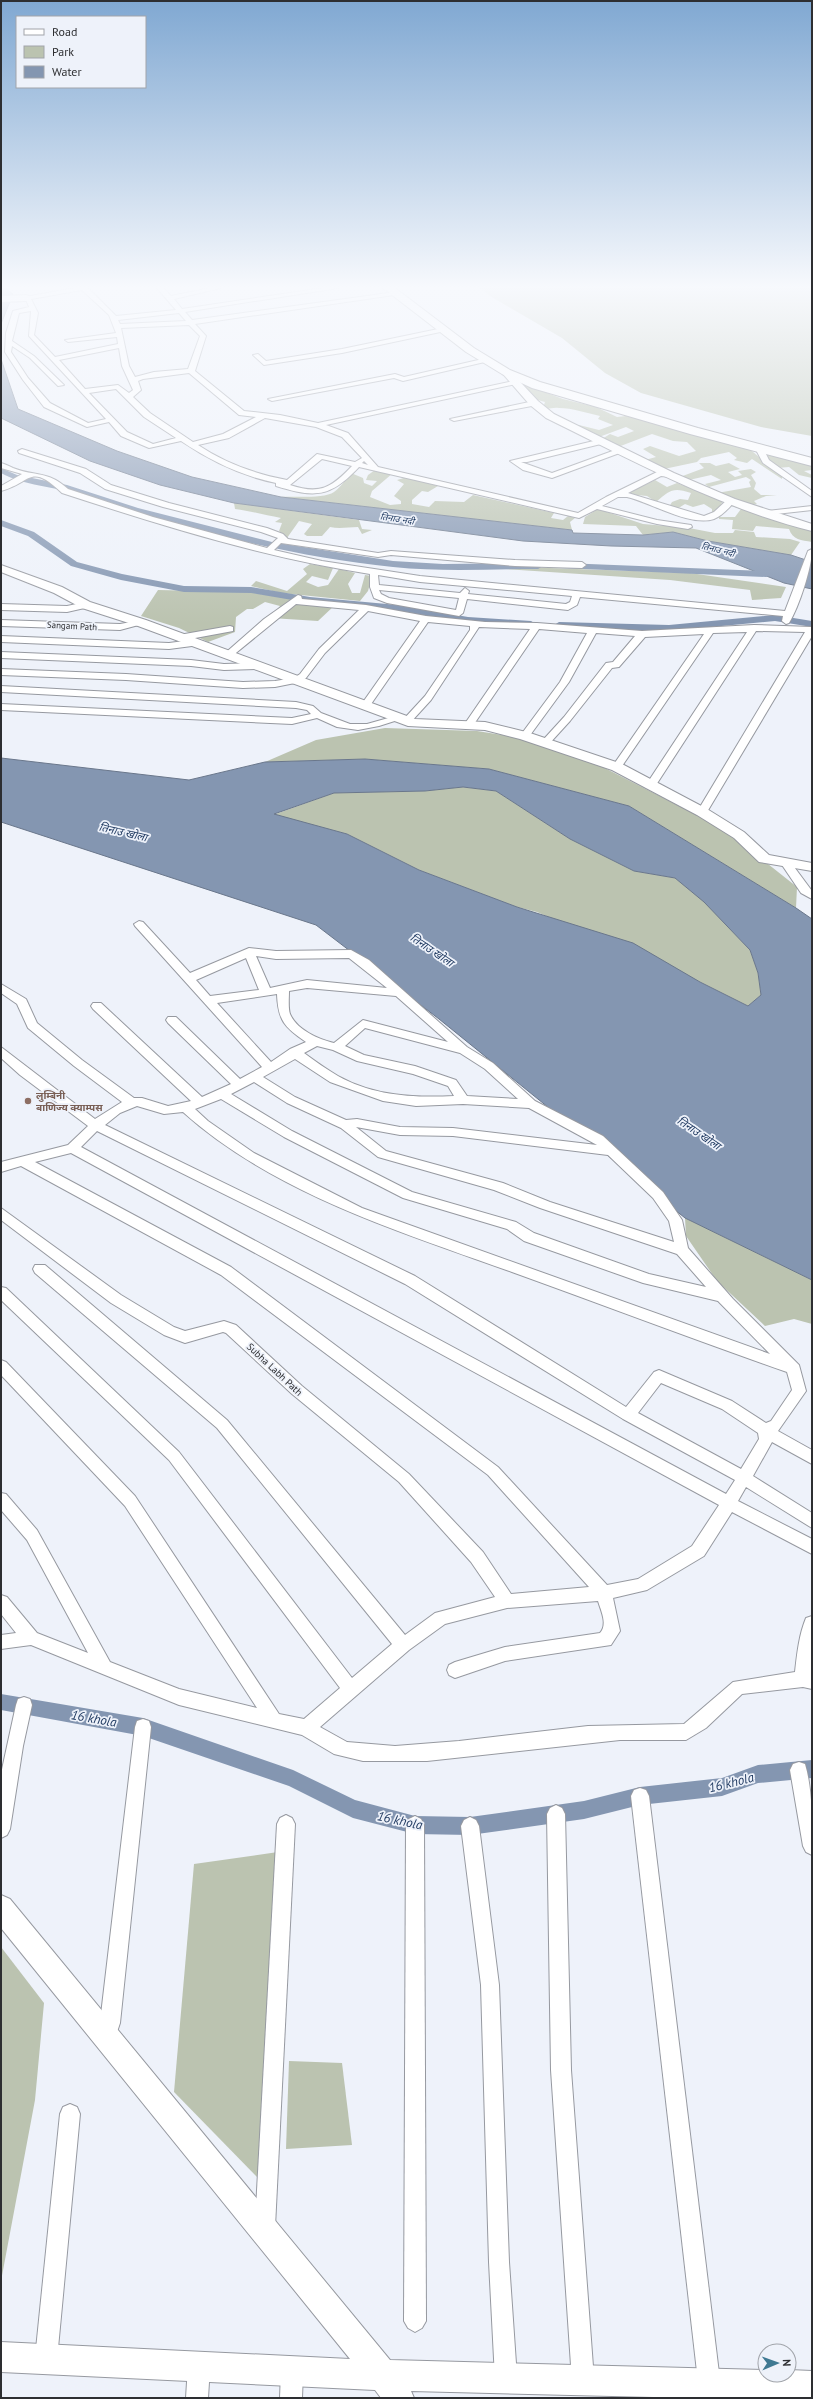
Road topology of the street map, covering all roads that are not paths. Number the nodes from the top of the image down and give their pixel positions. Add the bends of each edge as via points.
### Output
1 (44, 400) edge
2 (93, 400) edge
3 (132, 400) edge
4 (225, 400) edge
5 (435, 400) edge
6 (531, 400) edge
7 (589, 400) edge
8 (534, 403) junction
9 (263, 416) junction
10 (454, 419) dead end
11 (110, 420) junction
12 (318, 425) junction
13 (180, 439) junction
14 (602, 442) junction
15 (190, 445) junction
16 (759, 448) junction
17 (22, 451) dead end
18 (621, 452) junction
19 (365, 455) junction
20 (812, 462) edge
21 (357, 464) junction
22 (1, 465) edge
23 (375, 468) junction
24 (27, 475) junction
25 (670, 475) junction
26 (262, 478) junction
27 (1, 489) edge
28 (617, 495) junction
29 (812, 495) edge
30 (731, 501) junction
31 (597, 507) junction
32 (812, 508) edge
33 (767, 513) junction
34 (688, 527) dead end
35 (812, 528) edge
36 (283, 541) junction
37 (270, 550) junction
38 (812, 552) edge
39 (582, 565) dead end
40 (1, 568) edge
41 (374, 572) junction
42 (467, 583) junction
43 (374, 586) junction
44 (577, 594) junction
45 (463, 598) junction
46 (86, 605) junction
47 (1, 607) edge
48 (366, 608) junction
49 (789, 614) junction
50 (426, 619) junction
51 (1, 623) edge
52 (142, 623) junction
53 (475, 623) junction
54 (537, 626) junction
55 (754, 628) junction
56 (782, 628) junction
57 (230, 629) dead end
58 (711, 630) junction
59 (812, 630) edge
60 (592, 632) junction
61 (642, 634) junction
62 (179, 638) junction
63 (1, 639) edge
64 (192, 643) junction
65 (1, 655) edge
66 (228, 655) junction
67 (259, 666) junction
68 (1, 672) edge
69 (297, 680) junction
70 (1, 688) edge
71 (366, 705) junction
72 (1, 707) edge
73 (379, 710) junction
74 (318, 715) junction
75 (403, 720) junction
76 (469, 725) junction
77 (358, 729) junction
78 (525, 736) junction
79 (546, 742) junction
80 (617, 768) junction
81 (651, 785) junction
82 (702, 812) junction
83 (785, 862) junction
84 (812, 867) edge
85 (812, 896) edge
86 (139, 924) dead end
87 (249, 952) junction
88 (187, 979) junction
89 (1, 988) edge
90 (283, 989) junction
91 (266, 992) junction
92 (399, 993) junction
93 (206, 1000) junction
94 (97, 1006) dead end
95 (172, 1020) dead end
96 (315, 1042) junction
97 (336, 1047) junction
98 (464, 1050) junction
99 (1, 1051) edge
100 (294, 1052) junction
101 (269, 1068) junction
102 (254, 1077) junction
103 (239, 1085) junction
104 (220, 1093) junction
105 (463, 1100) junction
106 (131, 1102) junction
107 (200, 1102) junction
108 (531, 1104) junction
109 (185, 1107) junction
110 (95, 1125) junction
111 (345, 1125) junction
112 (72, 1148) junction
113 (612, 1151) junction
114 (22, 1161) junction
115 (1, 1167) edge
116 (1, 1213) edge
117 (682, 1250) junction
118 (40, 1269) dead end
119 (1, 1292) edge
120 (721, 1296) junction
121 (1, 1366) edge
122 (794, 1369) junction
123 (628, 1415) junction
124 (765, 1430) junction
125 (812, 1458) edge
126 (743, 1477) junction
127 (1, 1499) edge
128 (729, 1503) junction
129 (812, 1521) edge
130 (812, 1547) edge
131 (604, 1593) junction
132 (507, 1601) junction
133 (1, 1602) edge
134 (812, 1623) edge
135 (31, 1638) junction
136 (1, 1642) edge
137 (402, 1644) junction
138 (104, 1666) junction
139 (455, 1670) dead end
140 (807, 1680) edge
141 (351, 1690) junction
142 (24, 1706) dead end
143 (274, 1720) junction
144 (143, 1727) dead end
145 (306, 1728) junction
146 (799, 1770) dead end
147 (640, 1796) dead end
148 (556, 1814) dead end
149 (286, 1824) dead end
150 (415, 1825) dead end
151 (470, 1826) dead end
152 (1, 1830) edge
153 (812, 1846) edge
154 (1, 1908) edge
155 (106, 2037) junction
156 (70, 2114) dead end
157 (265, 2231) junction
158 (414, 2321) dead end
159 (1, 2356) edge
160 (46, 2359) junction
161 (199, 2366) junction
162 (506, 2378) junction
163 (583, 2380) junction
164 (291, 2384) edge
165 (391, 2386) edge
166 (812, 2386) edge
167 (710, 2391) edge
168 (197, 2398) edge

1 - 11 street via 86,425
2 - 11 street
3 - 13 street via 147,415
4 - 9 street via 242,414
5 - 12 street
6 - 8 street
7 - 16 highway
8 - 10 street
8 - 14 street via 550,416
9 - 12 street
9 - 15 street via 226,436
11 - 13 street via 124,434 152,446
12 - 19 street via 345,435
13 - 15 street
14 - 18 street
14 - 18 street via 514,461 526,468 552,476
15 - 26 street via 215,460
16 - 20 highway
16 - 29 street via 766,462
17 - 36 street via 82,471 108,487 264,530 280,536
18 - 25 street
19 - 21 street
19 - 23 street
21 - 23 street
21 - 26 street via 320,456 289,483
21 - 26 street via 338,485 326,492 297,491
22 - 24 street
23 - 31 street via 579,516
24 - 27 street
24 - 37 street via 42,476 58,486 208,536
25 - 28 street via 660,474
25 - 30 street
28 - 30 street via 643,498 669,509 703,518 711,518
28 - 31 street
30 - 33 street
31 - 34 street
32 - 33 street
33 - 35 street
36 - 37 street via 276,542
36 - 39 street via 378,555 390,553 515,563
37 - 41 street via 322,564
38 - 49 street
40 - 46 street via 52,588
41 - 42 street
41 - 43 street
42 - 44 street
42 - 45 street
43 - 45 street
43 - 45 street via 377,596 387,600 459,613
44 - 45 street via 574,603 568,607
44 - 49 street
46 - 47 street via 67,609
46 - 52 street
48 - 50 street
48 - 66 street via 297,600 267,621
48 - 69 street
49 - 56 street
50 - 53 street
50 - 71 street
51 - 52 street, Sangam Path via 120,627
52 - 62 street
53 - 54 street
53 - 75 street via 474,630 428,698
54 - 60 street
54 - 76 street
55 - 56 street
55 - 58 street
55 - 81 street
56 - 59 street
57 - 62 street
58 - 61 street
58 - 80 street
59 - 82 street
60 - 61 street
60 - 78 street via 564,682
61 - 79 street via 616,665 609,665 568,719
62 - 64 street
63 - 64 street via 169,646
64 - 66 street
65 - 67 street via 191,663 224,667
66 - 67 street
67 - 69 street
68 - 69 street via 243,685
69 - 71 street
70 - 74 street via 296,705 310,708
71 - 73 street
72 - 74 street via 292,721
73 - 75 street
73 - 77 street
74 - 77 street via 331,722
75 - 76 street via 454,726
75 - 77 street
76 - 78 street via 485,726
78 - 79 street
79 - 80 street
80 - 81 street
81 - 82 street
82 - 83 street via 740,835 764,859
83 - 84 street
83 - 85 street via 805,891
86 - 88 street
87 - 88 street
87 - 91 street
87 - 92 street via 276,955 352,954
88 - 93 street
89 - 106 street via 22,1002 32,1025 78,1064
90 - 91 street
90 - 92 street via 307,984
90 - 96 street via 284,1014 298,1031
91 - 93 street
92 - 98 street
93 - 101 street
94 - 107 street
95 - 103 street
96 - 97 street
96 - 100 street
97 - 98 street via 363,1024
97 - 105 street via 361,1058 415,1070 452,1083
98 - 108 street via 489,1066
99 - 110 street via 24,1072
100 - 101 street
100 - 105 street via 334,1079 383,1097 416,1102
101 - 102 street
102 - 103 street
102 - 111 street via 292,1100
103 - 104 street
104 - 107 street
104 - 120 street via 288,1134 408,1195 511,1226 529,1238 641,1277
105 - 108 street
106 - 109 street via 140,1101 167,1110
106 - 110 street
107 - 109 street
108 - 113 street via 544,1113 599,1139
109 - 122 street via 204,1124 250,1156 357,1211
110 - 112 street
110 - 123 street via 410,1280
111 - 113 street via 356,1123 400,1132 453,1132
111 - 117 street via 382,1154 498,1186 544,1205
112 - 114 street
112 - 128 street
113 - 117 street via 658,1195 675,1220
114 - 115 street
114 - 131 street via 226,1271 493,1471
116 - 132 street, Subha Labh Path via 116,1299 169,1331 185,1337 224,1326 231,1329 297,1390 404,1478 477,1557
117 - 120 street
118 - 137 street via 222,1424
119 - 141 street via 174,1456
120 - 122 street
121 - 143 street via 130,1501
122 - 124 street via 799,1391 776,1425
123 - 124 street via 659,1376 726,1405
123 - 126 street
124 - 125 street
124 - 126 street via 766,1440
126 - 128 street
126 - 129 street
127 - 138 street via 32,1535
128 - 130 street
128 - 131 street via 698,1551 641,1585
131 - 132 street
131 - 139 street via 612,1623 612,1631 605,1640 505,1654
132 - 137 street via 441,1618
133 - 135 street
134 - 140 street via 806,1648
135 - 136 street
135 - 138 street
137 - 141 street
138 - 143 street via 179,1697
140 - 145 street via 739,1687 730,1692 712,1713 685,1732 604,1733 528,1740 458,1751 362,1753 338,1748
141 - 145 street
142 - 152 street via 14,1746
143 - 145 street
144 - 155 street via 110,2023
146 - 153 street
147 - 167 street
148 - 163 street via 561,2070
149 - 157 street
150 - 158 street
151 - 162 street via 490,1985 499,2262
154 - 155 street
155 - 157 street
156 - 160 street
157 - 165 street
159 - 160 street
160 - 161 street
161 - 164 street
161 - 168 street
162 - 163 street
162 - 165 street
163 - 167 street
164 - 165 street
166 - 167 street

